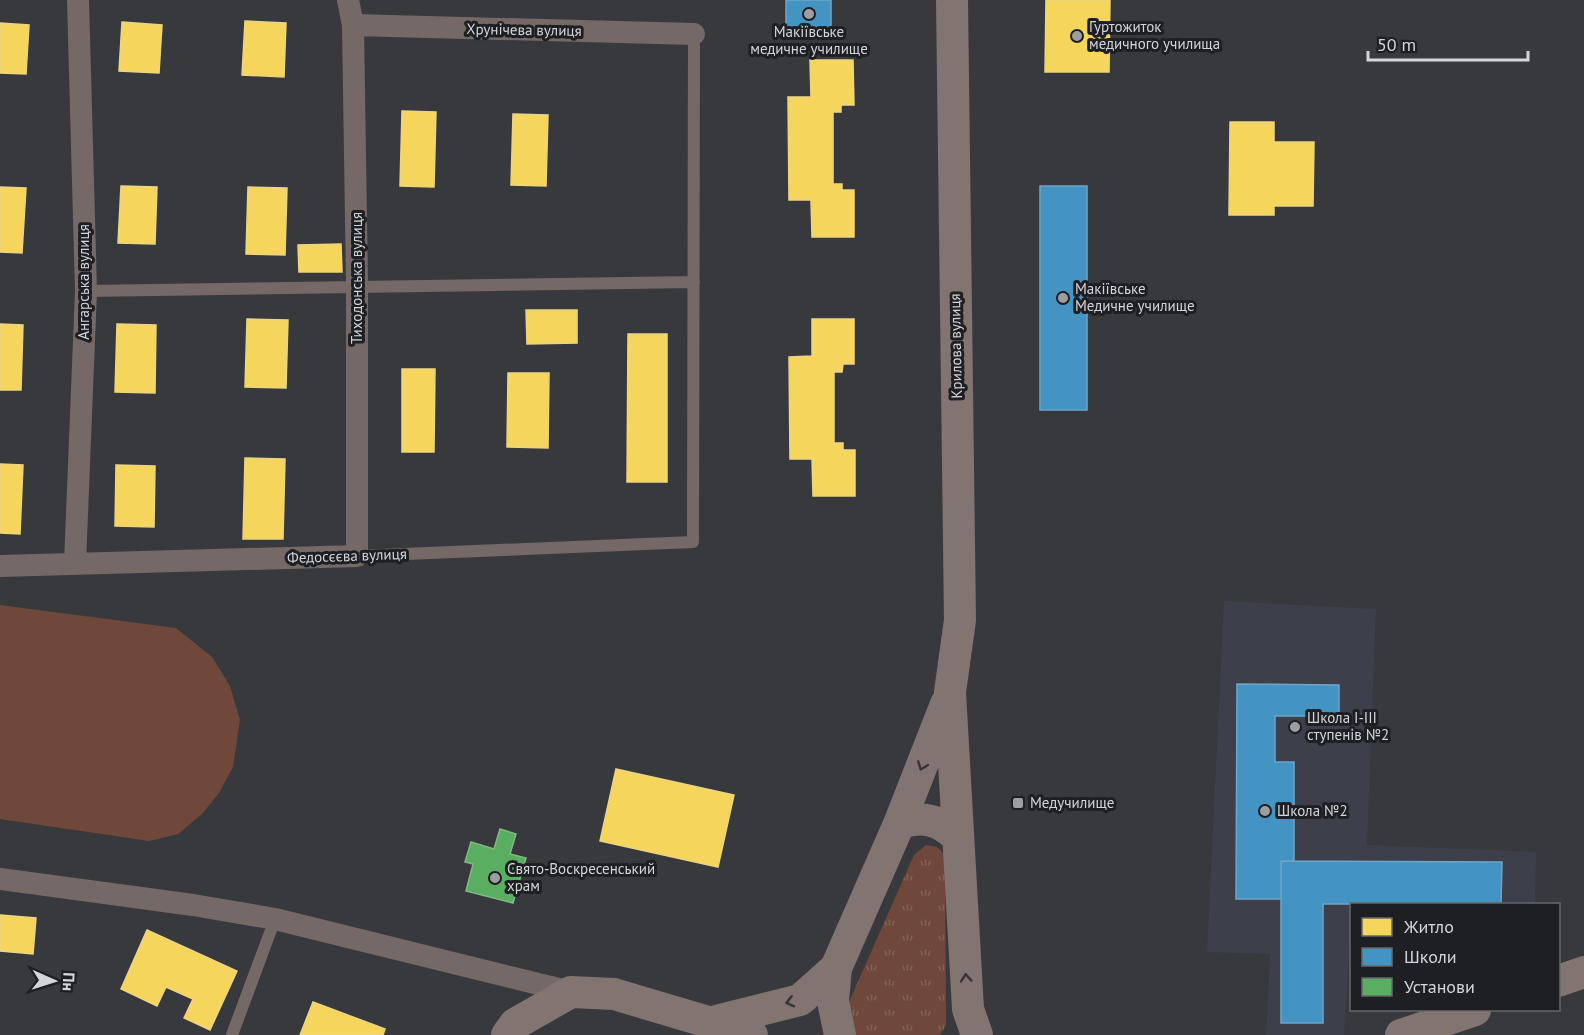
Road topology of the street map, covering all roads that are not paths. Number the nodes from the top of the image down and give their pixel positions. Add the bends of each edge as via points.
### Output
1 (78, 0) edge
2 (348, 0) edge
3 (952, 0) edge
4 (353, 25) junction
5 (694, 34) joint
6 (694, 282) junction
7 (357, 285) junction
8 (86, 291) junction
9 (357, 556) junction
10 (75, 563) junction
11 (0, 566) edge
12 (950, 692) junction
13 (899, 824) junction
14 (957, 837) junction
15 (0, 879) edge
16 (275, 919) junction
17 (836, 968) junction
18 (571, 992) junction
19 (1472, 1011) edge
20 (712, 1022) junction
21 (972, 1022) edge
22 (232, 1035) edge
23 (507, 1035) edge
24 (752, 1035) edge
25 (840, 1035) edge
26 (950, 1035) edge
27 (1401, 1035) edge

1 - 8 street, Ангарська вулиця
2 - 4 street, Тиходонська вулиця
3 - 12 main road, Крилова вулиця via 960,620
4 - 5 street, Хрунічева вулиця
4 - 7 street, Тиходонська вулиця
5 - 6 lane
6 - 7 lane
6 - 9 lane, Федосєєва вулиця via 693,542
7 - 8 lane
7 - 9 street, Тиходонська вулиця
8 - 10 street, Ангарська вулиця
9 - 10 street, Федосєєва вулиця
10 - 11 street, Федосєєва вулиця
12 -> 13 main road
12 - 14 main road
13 - 14 main road via 912,819 944,824
13 - 17 main road
21 -> 14 main road
15 - 16 street
16 - 18 street
16 - 22 lane
17 -> 20 main road via 800,1000
17 - 25 main road via 833,1002
18 - 20 main road via 614,994
18 - 23 main road via 515,1023
19 - 27 main road
20 - 24 main road
21 - 26 main road

